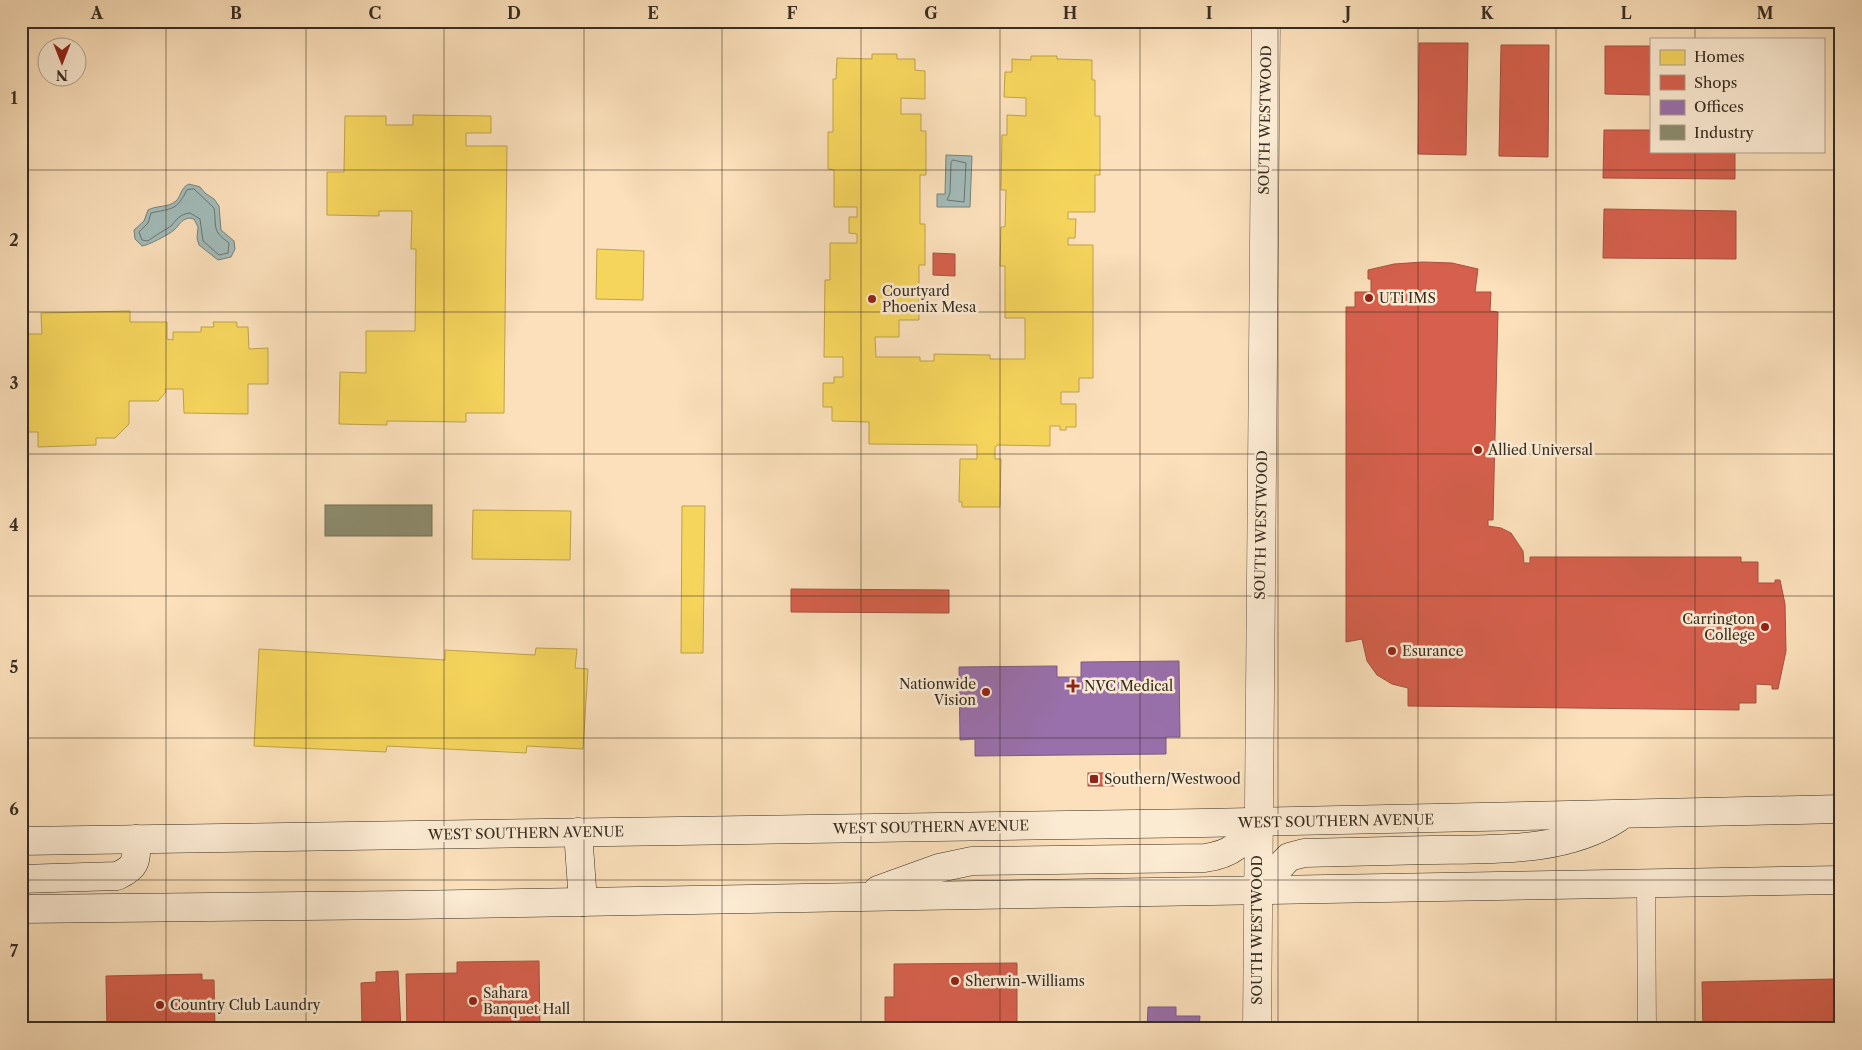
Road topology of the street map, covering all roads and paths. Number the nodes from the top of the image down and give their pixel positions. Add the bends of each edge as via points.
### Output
1 (1266, 21) edge
2 (1841, 809) edge
3 (1625, 814) junction
4 (1257, 822) junction
5 (578, 832) junction
6 (136, 839) junction
7 (21, 840) edge
8 (21, 879) edge
9 (1833, 879) edge
10 (1646, 883) junction
11 (1258, 890) junction
12 (861, 897) junction
13 (583, 902) junction
14 (21, 909) edge
15 (1257, 1029) edge
16 (1647, 1029) edge

1 - 4 main road, SOUTH WESTWOOD
2 - 3 main road, WEST SOUTHERN AVENUE
3 - 4 main road, WEST SOUTHERN AVENUE
3 - 11 main road via 1604,827 1575,838 1516,848 1304,852 1289,857
4 - 5 main road, WEST SOUTHERN AVENUE
4 - 11 main road, SOUTH WESTWOOD
4 - 12 main road via 1241,844 1222,856 972,861 939,868
5 - 6 main road, WEST SOUTHERN AVENUE
5 - 13 main road
6 - 7 main road, WEST SOUTHERN AVENUE
6 - 8 main road via 135,863 117,876
9 - 10 main road
10 - 11 main road
10 - 16 lane
11 - 12 main road
11 - 15 main road, SOUTH WESTWOOD
12 - 13 main road
13 - 14 main road

